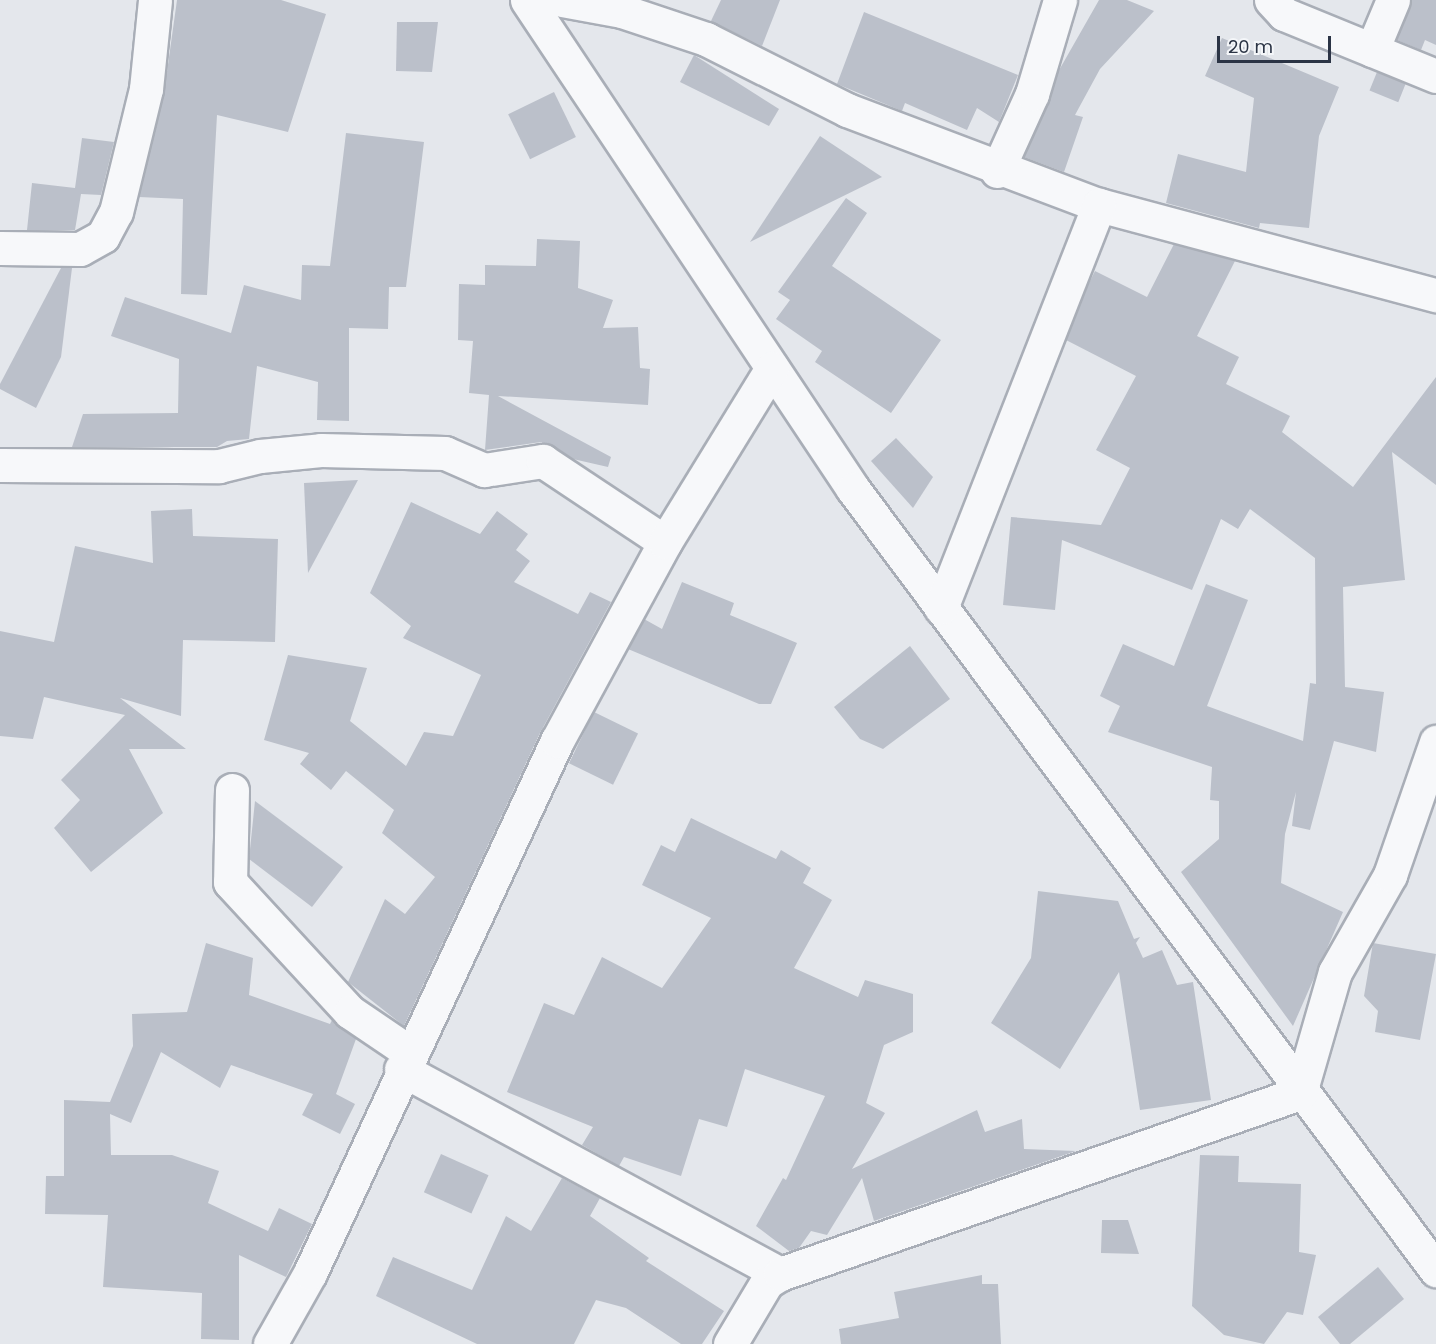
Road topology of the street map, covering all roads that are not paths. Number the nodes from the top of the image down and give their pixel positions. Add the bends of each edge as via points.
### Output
1 (155, 0) edge
2 (527, 0) edge
3 (562, 0) edge
4 (1060, 0) edge
5 (1271, 0) edge
6 (1394, 0) edge
7 (627, 6) edge
8 (1372, 50) junction
9 (1436, 76) edge
10 (997, 171) junction
11 (1099, 205) junction
12 (0, 248) edge
13 (1436, 295) edge
14 (772, 368) junction
15 (0, 465) edge
16 (665, 543) junction
17 (941, 608) junction
18 (1436, 742) edge
19 (232, 789) dead end
20 (405, 1061) junction
21 (1300, 1093) junction
22 (1436, 1270) edge
23 (780, 1274) junction
24 (270, 1344) edge
25 (729, 1344) edge

1 - 12 street via 146,89 116,212 103,236 80,249
2 - 14 street
3 - 7 street
4 - 10 street via 1032,94
5 - 8 street via 1284,14
6 - 8 street
7 - 10 street via 706,39 847,110
8 - 9 street
10 - 11 street
11 - 13 street
11 - 17 street
14 - 16 street
14 - 17 street via 853,489
15 - 16 street via 219,466 260,456 321,450 445,453 484,470 543,460
16 - 20 street via 557,741
17 - 21 street
18 - 21 street via 1390,875 1335,972
19 - 20 street via 230,882 350,1012
20 - 23 street
20 - 24 street via 310,1273
21 - 22 street
21 - 23 street
23 - 25 street via 767,1282

